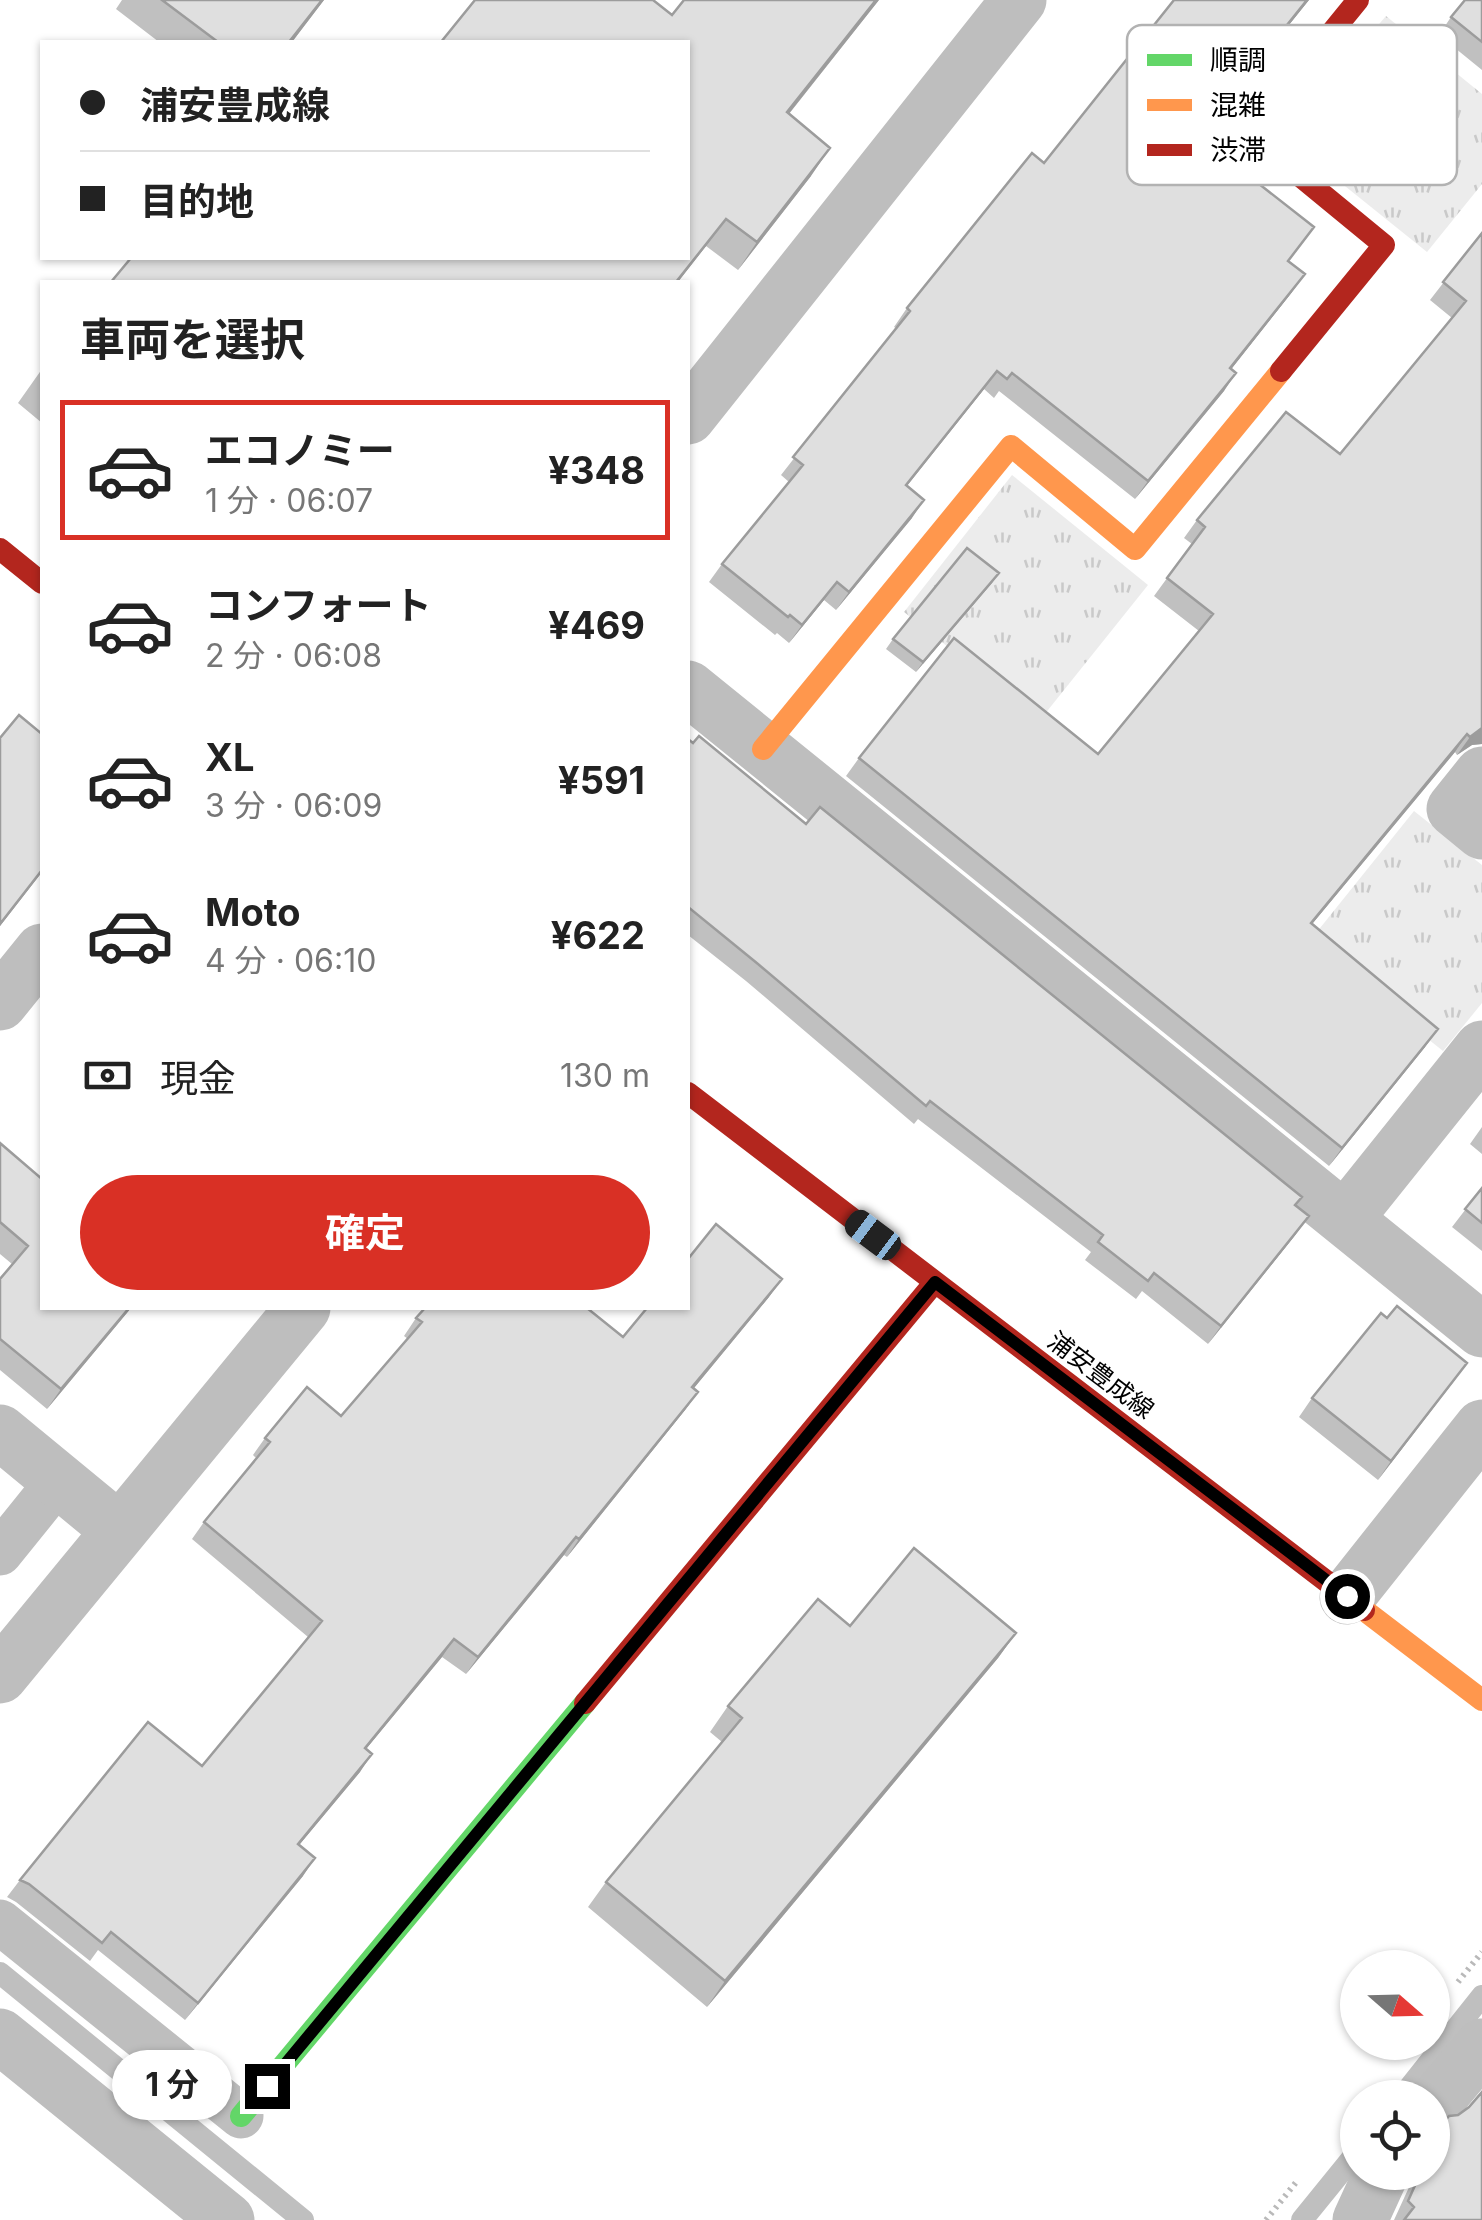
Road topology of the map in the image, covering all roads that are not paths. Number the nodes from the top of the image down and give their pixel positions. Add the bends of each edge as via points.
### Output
1 (1019, 0) edge
2 (1358, 0) edge
3 (1338, 25) edge
4 (1311, 185) edge
5 (690, 415) edge
6 (0, 549) edge
7 (40, 581) edge
8 (690, 690) edge
9 (763, 749) junction
10 (1482, 774) edge
11 (1482, 832) edge
12 (40, 954) edge
13 (0, 1004) edge
14 (1482, 1048) edge
15 (690, 1094) edge
16 (1345, 1219) junction
17 (935, 1282) junction
18 (300, 1310) edge
19 (1482, 1330) edge
20 (1482, 1428) edge
21 (0, 1432) edge
22 (58, 1481) junction
23 (119, 1530) junction
24 (0, 1553) edge
25 (1347, 1596) junction
26 (0, 1676) edge
27 (1482, 1700) edge
28 (0, 1922) edge
29 (0, 2036) edge
30 (1482, 2046) edge
31 (1450, 2084) edge
32 (242, 2116) joint
33 (1374, 2190) edge
34 (227, 2220) edge
35 (1360, 2220) edge

1 - 5 street
2 - 3 street
4 - 9 street via 1384,245 1135,550 1011,446
6 - 7 street
8 - 9 street
9 - 16 street
10 - 11 street via 1454,809
12 - 13 street
14 - 16 street
15 - 17 street, 浦安豊成線
16 - 19 street
17 - 25 street, 浦安豊成線
17 - 32 street
18 - 23 street
20 - 25 street
21 - 22 street
22 - 23 street
22 - 24 lane
23 - 26 street
25 - 27 street, 浦安豊成線
28 - 32 lane
29 - 34 street
30 - 31 street
33 - 35 street

